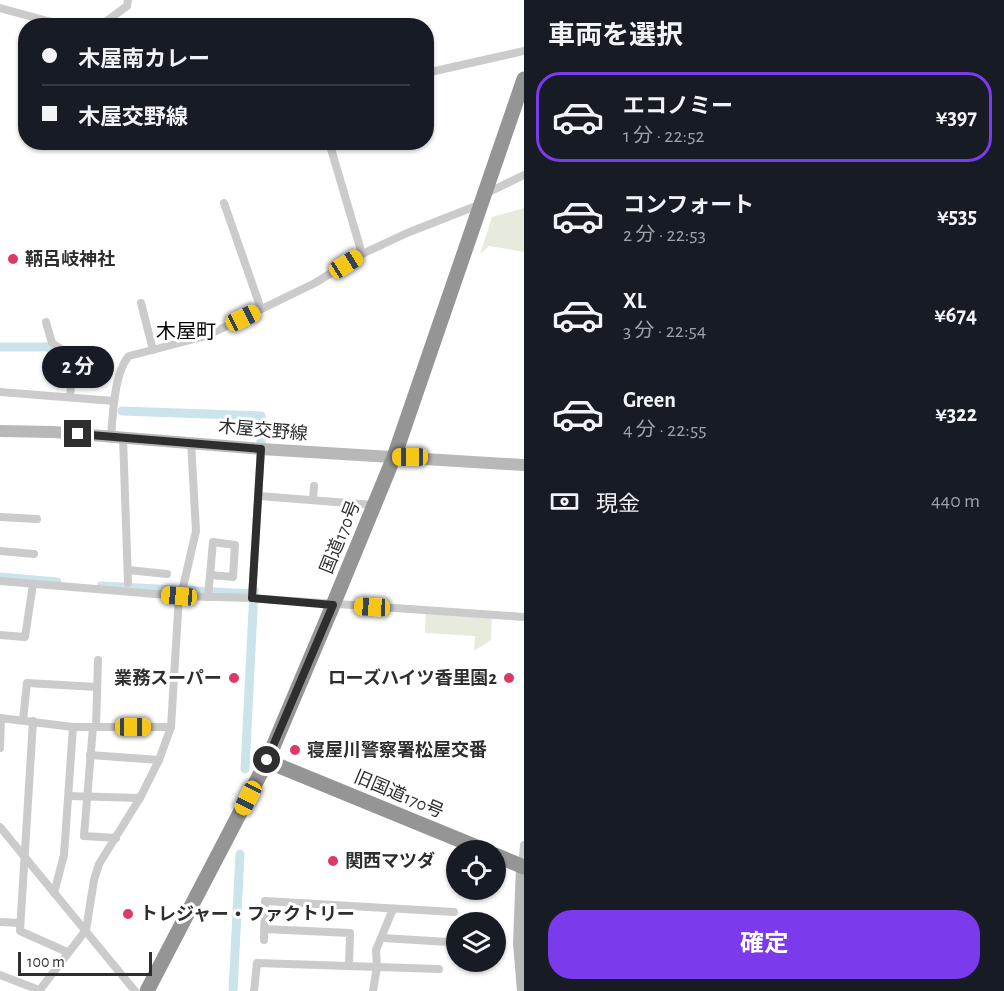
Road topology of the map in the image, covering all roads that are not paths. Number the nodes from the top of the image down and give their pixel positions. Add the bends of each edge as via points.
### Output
1 (128, 0) edge
2 (0, 8) edge
3 (37, 18) edge
4 (111, 18) edge
5 (524, 51) edge
6 (434, 71) edge
7 (524, 79) edge
8 (331, 150) edge
9 (524, 175) edge
10 (483, 199) junction
11 (224, 203) dead end
12 (362, 254) junction
13 (141, 303) dead end
14 (261, 309) junction
15 (46, 322) dead end
16 (153, 350) junction
17 (0, 392) edge
18 (70, 398) junction
19 (114, 401) junction
20 (0, 431) edge
21 (117, 437) junction
22 (191, 442) junction
23 (261, 449) junction
24 (394, 457) junction
25 (524, 465) edge
26 (314, 486) dead end
27 (259, 496) junction
28 (313, 500) junction
29 (374, 505) junction
30 (0, 518) edge
31 (37, 519) dead end
32 (0, 551) edge
33 (34, 554) dead end
34 (128, 570) junction
35 (167, 574) dead end
36 (210, 575) junction
37 (0, 581) edge
38 (128, 583) dead end
39 (33, 584) junction
40 (181, 593) junction
41 (208, 593) junction
42 (252, 598) junction
43 (333, 605) junction
44 (524, 617) edge
45 (0, 635) edge
46 (98, 660) dead end
47 (97, 687) junction
48 (1, 718) edge
49 (23, 720) junction
50 (33, 721) junction
51 (73, 727) junction
52 (94, 727) junction
53 (171, 727) junction
54 (0, 747) edge
55 (90, 755) junction
56 (159, 760) junction
57 (267, 760) junction
58 (69, 796) junction
59 (87, 797) junction
60 (140, 798) junction
61 (0, 827) edge
62 (116, 838) junction
63 (460, 840) edge
64 (524, 845) edge
65 (25, 858) junction
66 (506, 860) edge
67 (523, 867) edge
68 (54, 893) junction
69 (393, 909) junction
70 (454, 912) dead end
71 (0, 921) edge
72 (21, 923) junction
73 (264, 929) junction
74 (86, 930) junction
75 (382, 938) junction
76 (264, 939) dead end
77 (446, 942) edge
78 (67, 952) junction
79 (349, 966) junction
80 (377, 967) junction
81 (439, 969) dead end
82 (0, 975) edge
83 (39, 991) edge
84 (135, 991) edge
85 (147, 991) edge
86 (255, 991) edge
87 (373, 991) edge
88 (524, 991) edge

1 - 4 street via 127,6
2 - 3 street
5 - 6 street
7 - 10 highway, 国道170号
8 - 12 street
9 - 10 street
10 - 12 street
10 - 24 highway, 国道170号
11 - 14 street
12 - 14 street
13 - 16 street
14 - 16 street via 206,336
15 - 18 street via 52,343 73,361
16 - 19 street via 129,356 123,362
17 - 18 street
18 - 19 street
19 - 21 street
20 - 21 main road, 木屋交野線
21 - 22 main road, 木屋交野線
21 - 34 street
22 - 23 main road, 木屋交野線
22 - 40 street via 196,531
23 - 24 main road, 木屋交野線
23 - 27 street
24 - 25 main road, 木屋交野線
24 - 29 highway, 国道170号
26 - 28 street
27 - 28 street
27 - 42 street
28 - 29 street
29 - 43 highway, 国道170号
30 - 31 street
32 - 33 street
34 - 35 street
34 - 38 street
36 - 36 street via 213,542 235,544 233,577
36 - 41 street
37 - 39 street
39 - 40 street
39 - 45 street via 26,637
40 - 41 street
40 - 53 street
41 - 42 street
42 - 43 street
43 - 44 street
43 - 57 highway, 国道170号
46 - 47 street
47 - 49 street via 27,682
47 - 52 street
48 - 49 street
48 - 54 street
49 - 50 street
50 - 51 street
50 - 65 street
51 - 52 street
51 - 58 street
52 - 53 street
52 - 55 street
53 - 56 street
55 - 56 street
55 - 59 street
56 - 60 street
57 - 63 highway, 旧国道170号
57 - 85 highway, 国道170号
58 - 59 street
58 - 68 street via 64,855
59 - 60 street
59 - 62 street via 84,836
60 - 62 street
61 - 65 street
62 - 74 street via 99,864
64 - 67 street
65 - 68 street
65 - 72 street
66 - 67 highway
67 - 88 main road via 519,943
68 - 74 street
69 - 70 street
69 - 73 street via 265,901
69 - 75 street
71 - 72 street
72 - 78 street via 20,931
73 - 76 street
73 - 79 street via 350,933
74 - 78 street
74 - 84 street
75 - 77 street
75 - 80 street via 376,950
78 - 83 street
79 - 80 street
79 - 86 street via 256,963
80 - 81 street
80 - 87 street
82 - 83 street

